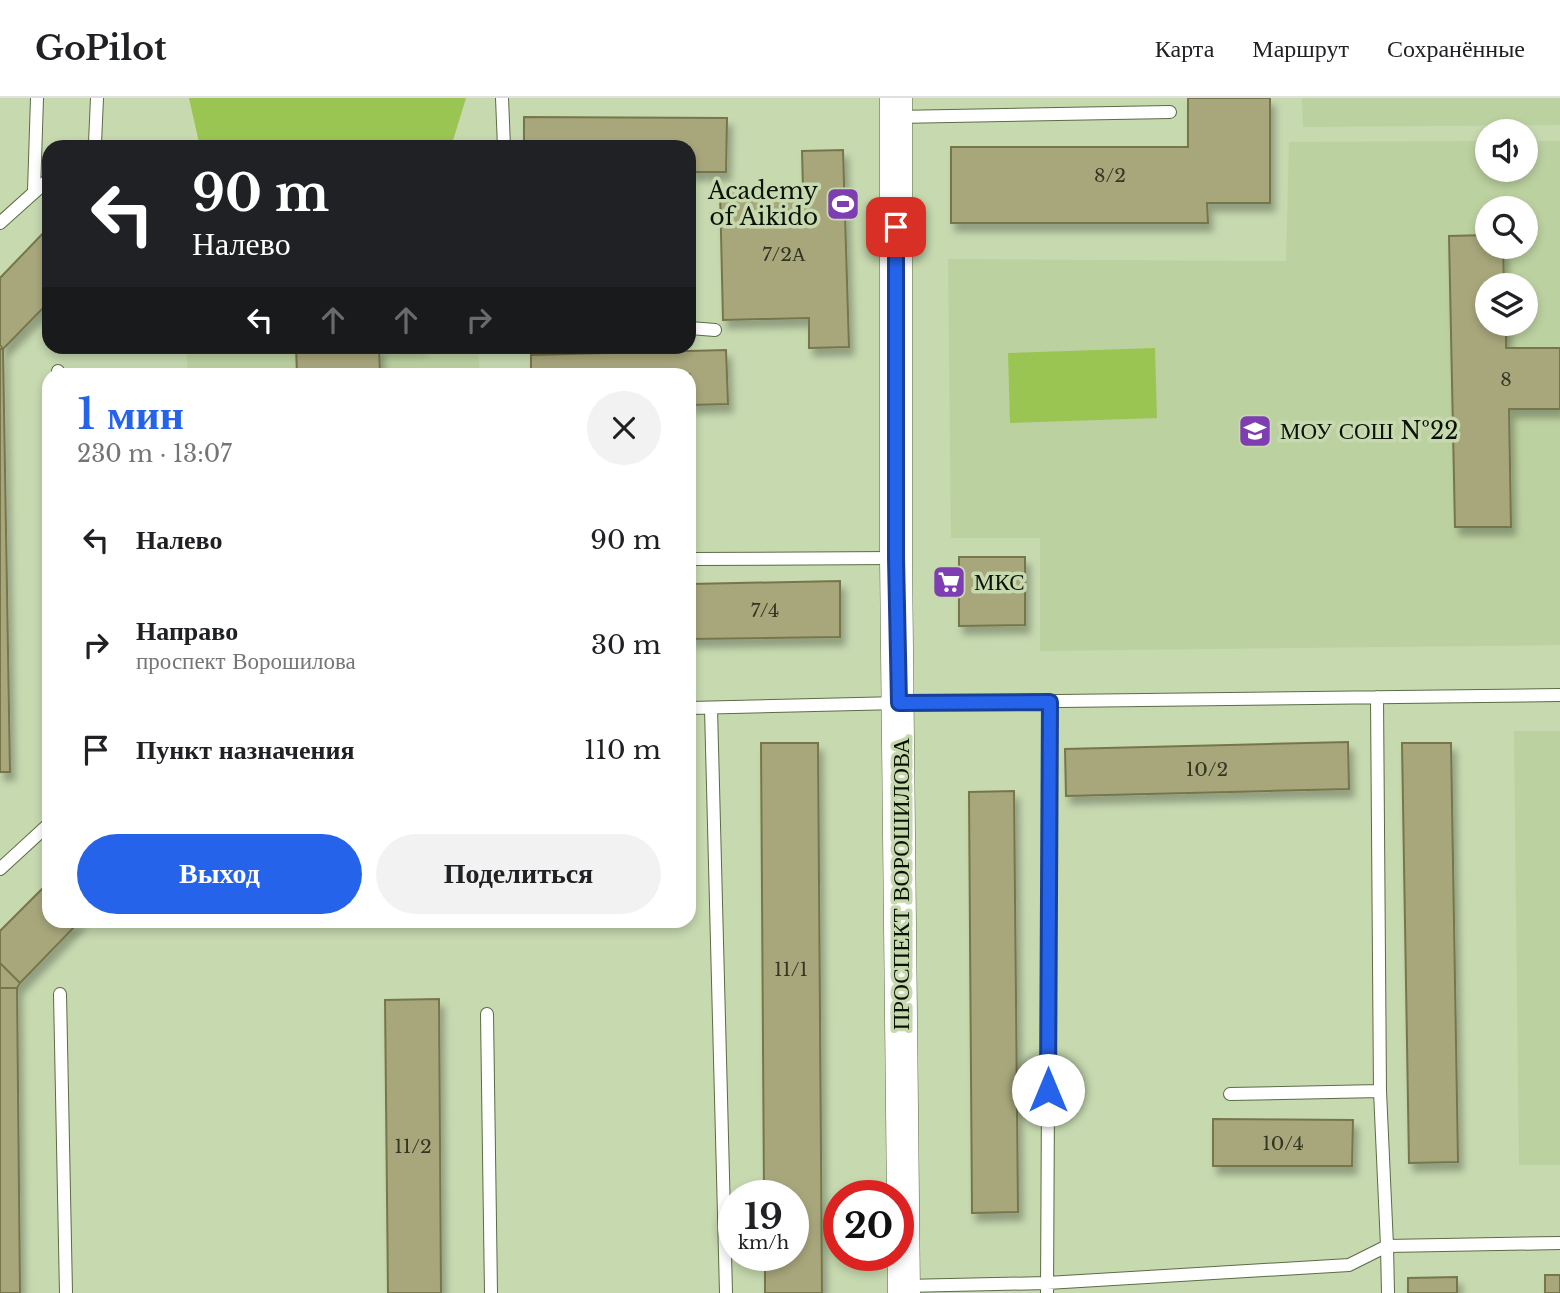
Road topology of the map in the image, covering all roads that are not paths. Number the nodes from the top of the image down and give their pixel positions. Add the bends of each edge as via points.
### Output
1 (37, 98) edge
2 (97, 98) edge
3 (502, 98) edge
4 (896, 108) edge
5 (1170, 112) dead end
6 (95, 140) edge
7 (504, 140) edge
8 (42, 185) edge
9 (34, 191) junction
10 (0, 223) edge
11 (696, 328) edge
12 (715, 330) dead end
13 (696, 558) edge
14 (896, 558) junction
15 (1560, 695) edge
16 (1377, 697) junction
17 (1050, 702) junction
18 (899, 703) junction
19 (696, 708) edge
20 (711, 708) junction
21 (42, 830) edge
22 (0, 869) edge
23 (60, 994) dead end
24 (486, 1014) dead end
25 (1380, 1091) junction
26 (1230, 1094) dead end
27 (1560, 1243) edge
28 (1387, 1246) junction
29 (1047, 1288) edge
30 (904, 1290) edge
31 (66, 1293) edge
32 (491, 1293) edge
33 (726, 1293) edge
34 (1388, 1293) edge

1 - 9 lane
2 - 6 lane
3 - 7 lane
4 - 5 lane
4 - 14 street, ПРОСПЕКТ ВОРОШИЛОВА
8 - 9 lane
9 - 10 lane
11 - 12 lane
13 - 14 lane
14 - 18 street, ПРОСПЕКТ ВОРОШИЛОВА
15 - 16 lane
16 - 17 lane
16 - 25 lane
17 - 18 lane
17 - 29 lane
18 - 20 lane
18 - 30 street, ПРОСПЕКТ ВОРОШИЛОВА
19 - 20 lane
20 - 33 lane
21 - 22 lane
23 - 31 lane
24 - 32 lane
25 - 26 lane
25 - 28 lane
27 - 28 lane
28 - 29 lane via 1349,1265
28 - 34 lane
29 - 30 lane

